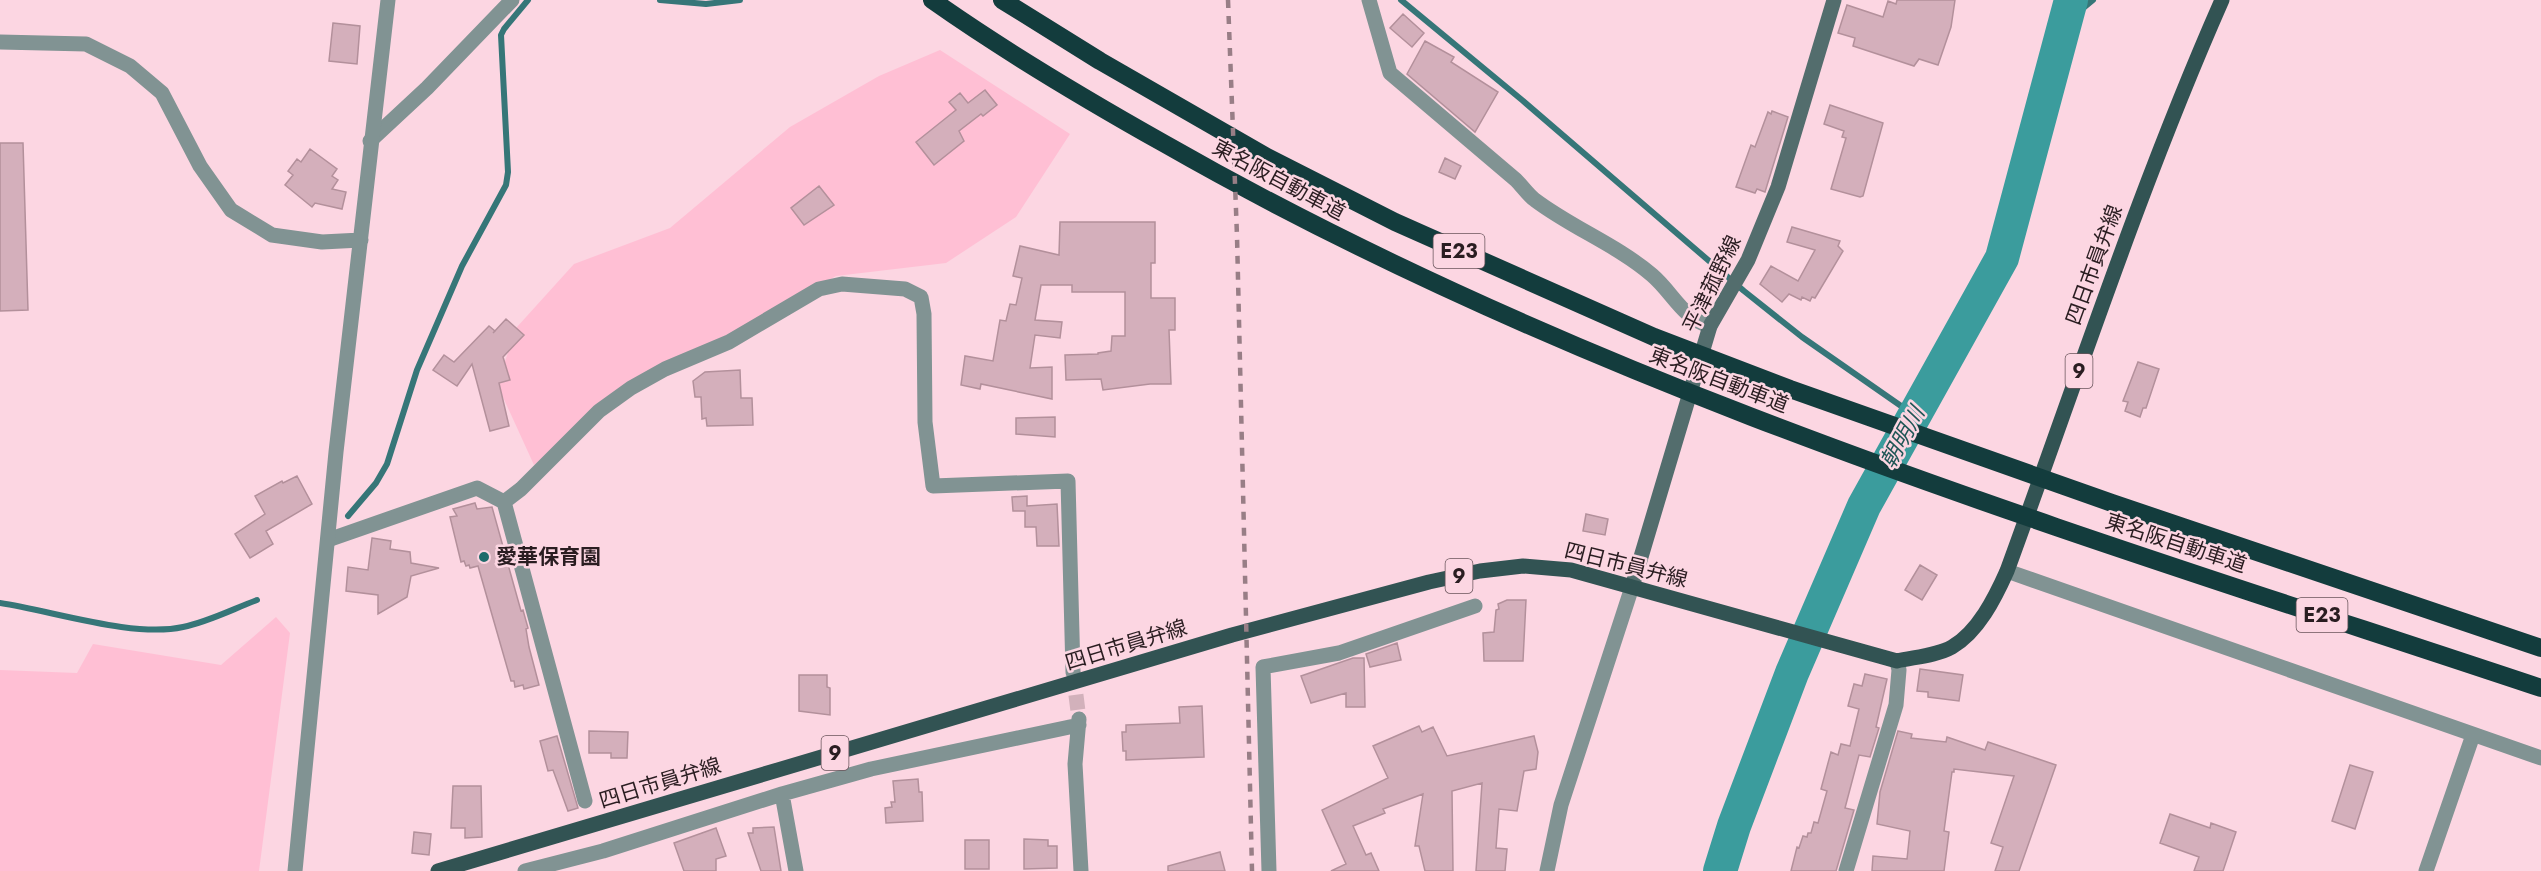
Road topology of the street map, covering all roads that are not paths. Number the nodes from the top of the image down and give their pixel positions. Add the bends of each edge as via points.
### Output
1 (388, 0) edge
2 (512, 0) edge
3 (932, 0) edge
4 (1002, 0) edge
5 (1834, 0) edge
6 (2222, 0) edge
7 (1369, 1) edge
8 (0, 42) edge
9 (370, 141) junction
10 (361, 240) junction
11 (1710, 326) junction
12 (504, 502) junction
13 (328, 540) junction
14 (2007, 571) junction
15 (1632, 588) junction
16 (1475, 606) dead end
17 (2541, 648) edge
18 (1897, 661) junction
19 (1073, 672) tunnel mouth
20 (2541, 688) edge
21 (2473, 735) junction
22 (2541, 758) edge
23 (782, 794) junction
24 (585, 801) dead end
25 (463, 868) edge
26 (295, 871) edge
27 (438, 871) edge
28 (525, 871) edge
29 (796, 871) edge
30 (1081, 871) edge
31 (1269, 871) edge
32 (1547, 871) edge
33 (1846, 871) edge
34 (2426, 871) edge

1 - 9 street
2 - 9 street
3 - 20 highway, 東名阪自動車道 / E23 via 1083,98 1266,201 1522,324 1774,426 2102,542
4 - 17 highway, 東名阪自動車道 / E23 via 1268,157 1395,222 1654,337 2112,503
5 - 11 main road, 平津菰野線 via 1778,187 1748,260
6 - 14 main road, 四日市員弁線 / 9 via 2125,239
7 - 11 street via 1390,73 1516,180 1534,200 1652,275 1687,314
8 - 10 street via 86,44 130,66 162,93 200,166 231,210 272,236 322,242
9 - 10 street
10 - 13 street
11 - 15 main road, 平津菰野線
12 - 13 street via 477,488
12 - 19 street via 599,411 665,369 729,342 819,289 842,284 905,289 921,297 924,314 926,422 933,486 1068,481
12 - 24 street
13 - 26 street
14 - 18 main road, 四日市員弁線 / 9 via 1980,620 1952,647
14 - 21 street
15 - 18 main road, 四日市員弁線 / 9
15 - 25 main road, 四日市員弁線 / 9 via 1571,570 1523,566 1429,582 1232,635
15 - 32 street via 1561,805
16 - 31 street via 1339,653 1263,667
18 - 33 street via 1896,705
21 - 22 street
21 - 34 street
23 - 28 street via 603,851
23 - 29 street
23 - 30 street via 923,756 1079,722 1075,764
25 - 27 main road, 四日市員弁線 / 9

